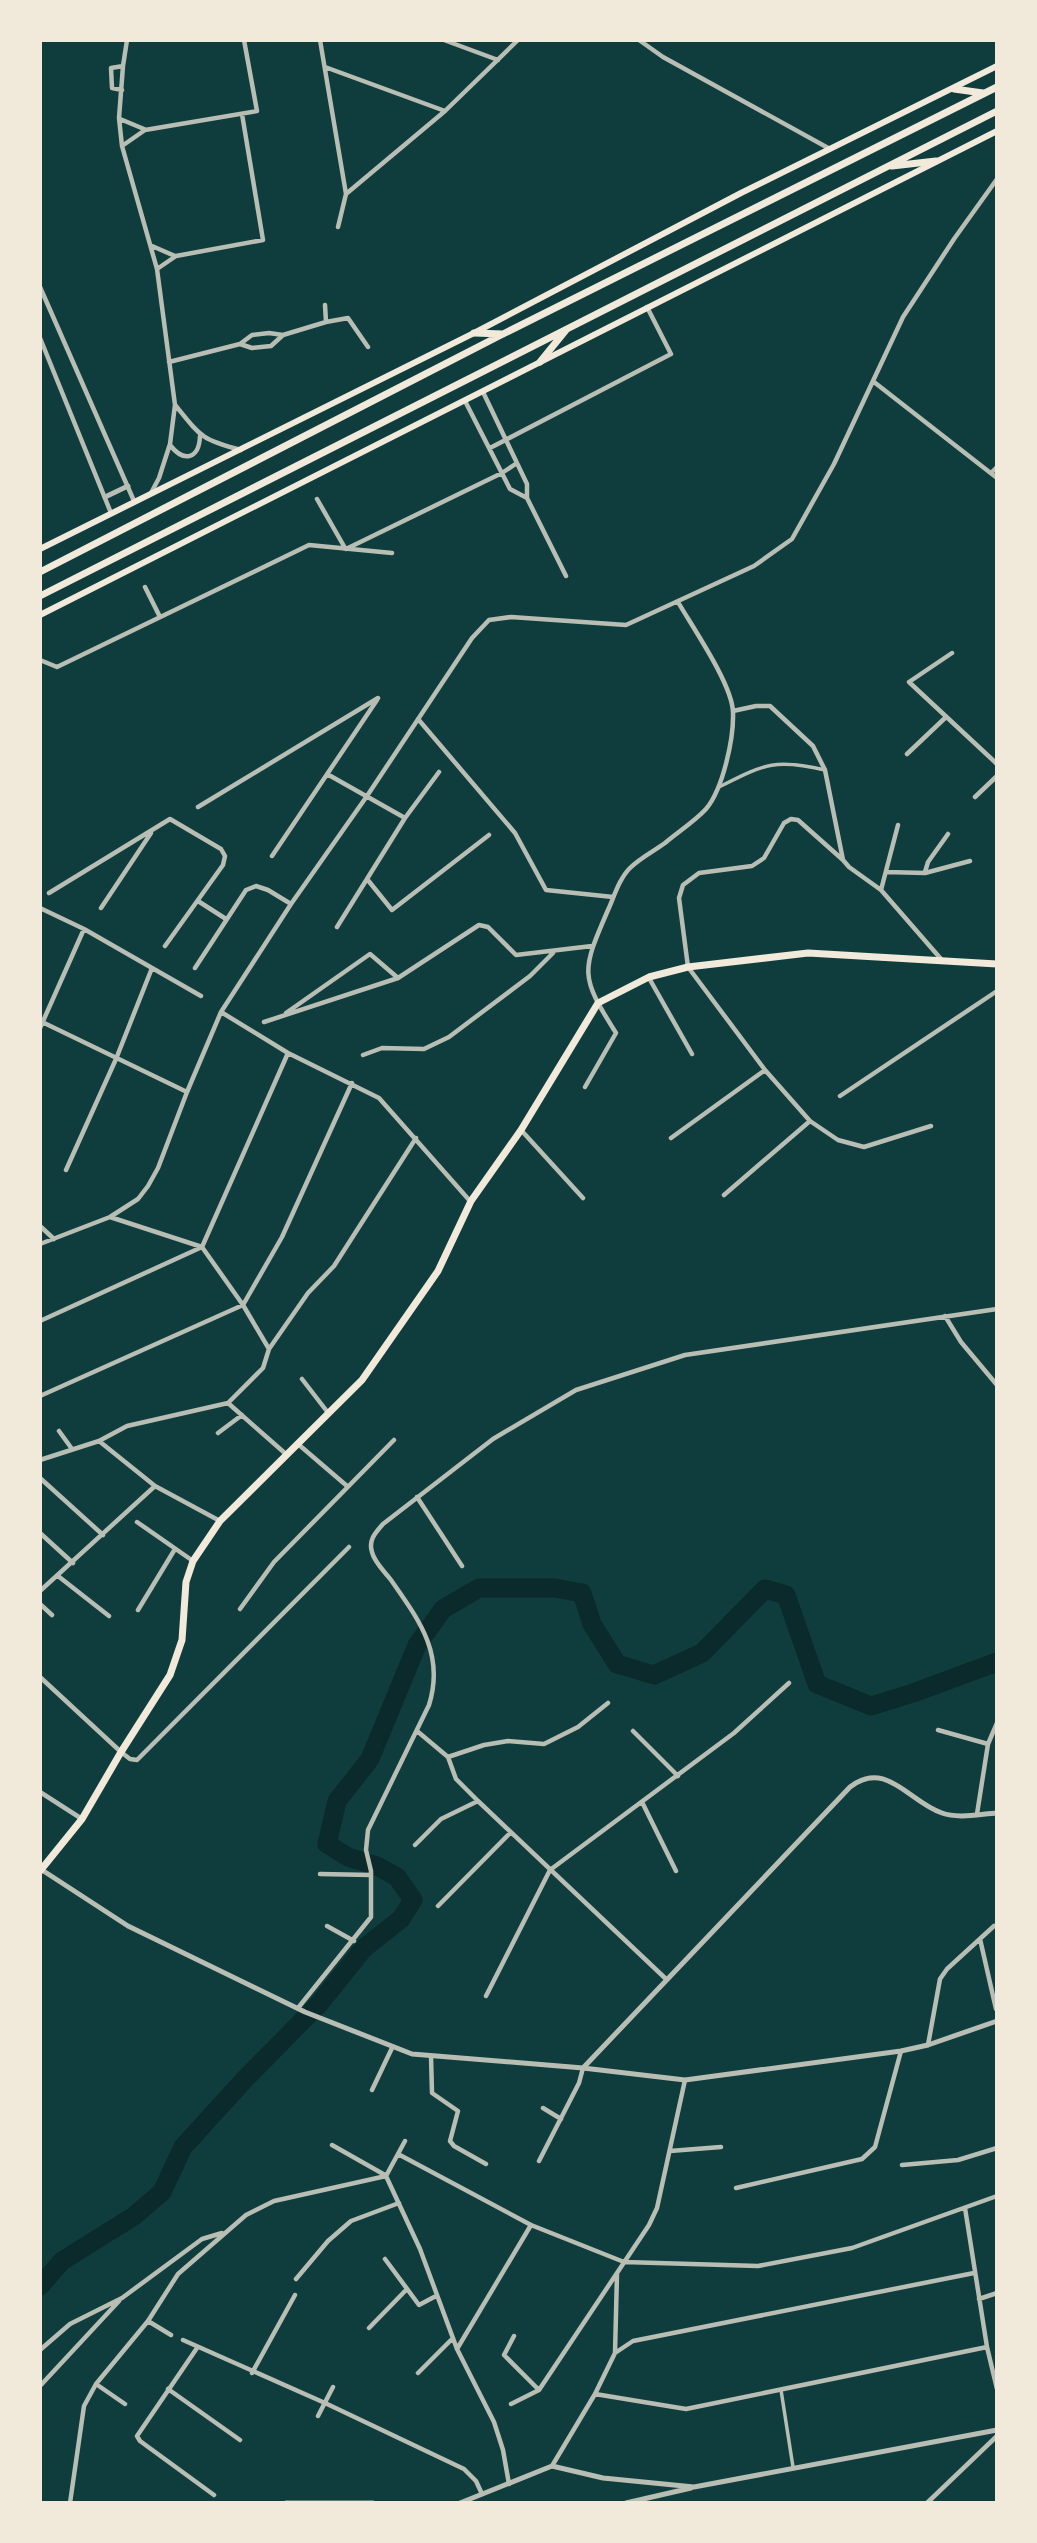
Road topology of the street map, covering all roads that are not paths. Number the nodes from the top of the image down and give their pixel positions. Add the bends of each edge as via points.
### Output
1 (127, 40) edge
2 (244, 40) edge
3 (320, 40) edge
4 (444, 40) edge
5 (518, 40) edge
6 (639, 40) edge
7 (498, 60) junction
8 (123, 66) junction
9 (997, 66) edge
10 (324, 67) junction
11 (997, 87) edge
12 (954, 89) junction
13 (122, 90) junction
14 (984, 93) junction
15 (445, 111) junction
16 (997, 111) edge
17 (242, 114) junction
18 (119, 118) junction
19 (145, 130) junction
20 (996, 132) edge
21 (122, 146) junction
22 (831, 149) junction
23 (936, 161) junction
24 (884, 167) junction
25 (997, 179) edge
26 (346, 194) junction
27 (338, 227) dead end
28 (152, 246) junction
29 (176, 256) junction
30 (157, 269) junction
31 (40, 287) edge
32 (325, 305) dead end
33 (647, 307) junction
34 (326, 323) junction
35 (569, 327) junction
36 (474, 333) junction
37 (503, 334) junction
38 (283, 335) junction
39 (40, 338) edge
40 (240, 344) junction
41 (368, 347) dead end
42 (169, 362) junction
43 (540, 362) junction
44 (874, 382) junction
45 (483, 392) junction
46 (465, 401) junction
47 (176, 405) junction
48 (200, 436) junction
49 (506, 440) junction
50 (170, 444) junction
51 (490, 448) junction
52 (241, 450) junction
53 (517, 463) junction
54 (997, 467) edge
55 (502, 472) junction
56 (992, 473) junction
57 (997, 478) edge
58 (128, 486) junction
59 (152, 492) junction
60 (105, 497) junction
61 (527, 498) junction
62 (317, 499) dead end
63 (134, 501) junction
64 (111, 513) junction
65 (40, 549) edge
66 (345, 549) junction
67 (392, 553) dead end
68 (40, 572) edge
69 (566, 576) dead end
70 (145, 587) dead end
71 (40, 596) edge
72 (678, 602) junction
73 (40, 615) edge
74 (160, 617) junction
75 (952, 653) dead end
76 (40, 660) edge
77 (733, 711) junction
78 (945, 718) junction
79 (418, 719) junction
80 (907, 754) dead end
81 (997, 764) edge
82 (825, 770) junction
83 (439, 772) dead end
84 (327, 774) junction
85 (997, 776) edge
86 (719, 787) junction
87 (367, 796) junction
88 (975, 797) dead end
89 (198, 807) dead end
90 (405, 818) junction
91 (898, 825) dead end
92 (153, 830) junction
93 (948, 834) dead end
94 (489, 835) dead end
95 (272, 856) dead end
96 (843, 860) junction
97 (970, 860) dead end
98 (886, 872) junction
99 (925, 873) junction
100 (367, 879) junction
101 (881, 890) junction
102 (49, 893) dead end
103 (614, 897) junction
104 (198, 901) junction
105 (291, 904) junction
106 (40, 908) edge
107 (102, 908) dead end
108 (226, 919) junction
109 (337, 927) dead end
110 (84, 929) junction
111 (164, 946) dead end
112 (592, 946) junction
113 (554, 952) junction
114 (941, 959) junction
115 (997, 964) edge
116 (688, 967) junction
117 (152, 968) junction
118 (195, 968) dead end
119 (649, 977) junction
120 (398, 978) junction
121 (997, 991) edge
122 (201, 996) dead end
123 (598, 1003) junction
124 (221, 1012) junction
125 (282, 1016) junction
126 (264, 1022) dead end
127 (41, 1024) edge
128 (288, 1053) junction
129 (692, 1054) dead end
130 (363, 1055) dead end
131 (116, 1059) junction
132 (765, 1070) junction
133 (352, 1083) junction
134 (585, 1087) dead end
135 (187, 1092) junction
136 (840, 1096) dead end
137 (810, 1121) junction
138 (931, 1126) dead end
139 (521, 1130) junction
140 (416, 1138) junction
141 (671, 1138) dead end
142 (66, 1170) dead end
143 (724, 1195) dead end
144 (583, 1198) dead end
145 (471, 1202) junction
146 (110, 1217) junction
147 (40, 1226) edge
148 (54, 1239) junction
149 (40, 1244) edge
150 (202, 1247) junction
151 (243, 1305) junction
152 (997, 1309) edge
153 (945, 1316) junction
154 (40, 1321) edge
155 (269, 1349) junction
156 (302, 1379) dead end
157 (997, 1385) edge
158 (40, 1396) edge
159 (228, 1403) junction
160 (329, 1414) junction
161 (242, 1415) junction
162 (59, 1431) dead end
163 (218, 1433) dead end
164 (394, 1440) dead end
165 (99, 1441) junction
166 (298, 1444) junction
167 (72, 1449) junction
168 (287, 1455) junction
169 (40, 1460) edge
170 (40, 1478) edge
171 (155, 1486) junction
172 (347, 1486) junction
173 (417, 1497) junction
174 (220, 1521) junction
175 (137, 1522) dead end
176 (40, 1533) edge
177 (103, 1535) junction
178 (349, 1546) dead end
179 (175, 1549) junction
180 (193, 1561) junction
181 (73, 1563) junction
182 (461, 1566) dead end
183 (58, 1576) junction
184 (40, 1591) edge
185 (40, 1604) edge
186 (240, 1609) dead end
187 (138, 1610) dead end
188 (52, 1615) dead end
189 (109, 1616) dead end
190 (40, 1678) edge
191 (789, 1683) dead end
192 (608, 1703) dead end
193 (997, 1723) edge
194 (939, 1730) dead end
195 (417, 1731) junction
196 (633, 1731) dead end
197 (988, 1744) junction
198 (121, 1752) junction
199 (448, 1757) junction
200 (678, 1776) junction
201 (40, 1792) edge
202 (478, 1801) junction
203 (642, 1802) junction
204 (997, 1813) edge
205 (977, 1814) junction
206 (82, 1819) junction
207 (510, 1833) junction
208 (415, 1845) dead end
209 (550, 1870) junction
210 (41, 1871) edge
211 (676, 1871) dead end
212 (371, 1873) junction
213 (320, 1874) dead end
214 (439, 1906) dead end
215 (327, 1926) dead end
216 (994, 1926) dead end
217 (980, 1938) junction
218 (354, 1941) junction
219 (666, 1979) junction
220 (486, 1996) dead end
221 (298, 2008) junction
222 (996, 2010) edge
223 (997, 2021) edge
224 (928, 2045) junction
225 (393, 2048) junction
226 (901, 2051) junction
227 (431, 2056) junction
228 (583, 2068) junction
229 (685, 2080) junction
230 (372, 2090) dead end
231 (542, 2108) dead end
232 (561, 2119) junction
233 (405, 2141) dead end
234 (332, 2145) dead end
235 (721, 2147) dead end
236 (997, 2148) edge
237 (670, 2151) junction
238 (398, 2154) junction
239 (538, 2161) dead end
240 (486, 2164) dead end
241 (902, 2165) dead end
242 (386, 2176) junction
243 (736, 2188) dead end
244 (997, 2196) edge
245 (399, 2203) junction
246 (965, 2208) junction
247 (531, 2225) junction
248 (223, 2233) junction
249 (385, 2259) dead end
250 (624, 2262) junction
251 (617, 2273) junction
252 (974, 2273) junction
253 (296, 2279) dead end
254 (407, 2289) junction
255 (997, 2293) edge
256 (295, 2295) dead end
257 (436, 2296) junction
258 (122, 2298) junction
259 (979, 2299) junction
260 (148, 2321) junction
261 (369, 2328) dead end
262 (171, 2335) dead end
263 (514, 2336) dead end
264 (453, 2338) junction
265 (183, 2340) dead end
266 (988, 2347) junction
267 (197, 2348) junction
268 (457, 2348) junction
269 (40, 2350) edge
270 (615, 2353) junction
271 (251, 2373) junction
272 (418, 2373) dead end
273 (96, 2384) junction
274 (40, 2386) edge
275 (333, 2387) dead end
276 (168, 2389) junction
277 (997, 2389) edge
278 (539, 2390) junction
279 (781, 2390) junction
280 (595, 2394) junction
281 (325, 2403) junction
282 (125, 2404) dead end
283 (511, 2404) dead end
284 (318, 2416) dead end
285 (997, 2430) edge
286 (997, 2436) edge
287 (240, 2440) dead end
288 (552, 2466) junction
289 (793, 2468) junction
290 (509, 2484) junction
291 (694, 2487) junction
292 (482, 2494) junction
293 (214, 2495) dead end
294 (70, 2503) edge
295 (286, 2503) edge
296 (373, 2503) edge
297 (460, 2503) edge
298 (484, 2503) edge
299 (626, 2503) edge
300 (927, 2503) edge

1 - 8 street
2 - 17 street via 257,111
3 - 10 street
4 - 7 street
5 - 7 street
6 - 22 street
7 - 15 street
8 - 13 street
8 - 13 street via 111,68 112,88
9 - 12 main road
10 - 15 street
10 - 26 street
11 - 14 main road
12 - 14 main road
12 - 22 main road
13 - 18 street
14 - 37 main road
15 - 26 street
16 - 24 main road
17 - 19 street
17 - 29 street via 264,240
18 - 19 street
18 - 21 street
19 - 21 street
20 - 23 main road
21 - 28 street
22 - 36 main road
23 - 24 main road
23 - 33 main road
24 - 35 main road
25 - 44 street via 903,317
26 - 27 street
28 - 29 street
28 - 30 street
29 - 30 street
30 - 42 street
31 - 58 street
32 - 34 street
33 - 43 main road
33 - 49 street via 671,354
34 - 38 street
34 - 41 street via 348,318
35 - 43 main road
35 - 71 main road
36 - 37 main road
36 - 52 main road
37 - 68 main road
38 - 40 street via 252,335
38 - 40 street via 271,346
39 - 60 street
40 - 42 street
42 - 47 street
43 - 45 main road
44 - 56 street
44 - 72 street via 792,539 754,566
45 - 46 main road
45 - 49 street
46 - 51 street
46 - 73 main road
47 - 48 street
47 - 50 street
48 - 50 street via 200,447 187,457
48 - 52 street
49 - 51 street
49 - 53 street
50 - 59 street
51 - 55 street
52 - 59 main road
53 - 55 street
53 - 61 street via 527,484
54 - 56 street
55 - 61 street via 510,489
55 - 66 street
56 - 57 street
58 - 60 street
58 - 63 street
59 - 63 main road
60 - 64 street
61 - 69 street
62 - 66 street
63 - 64 main road
64 - 65 main road
66 - 67 street
66 - 74 street via 309,545
70 - 74 street
72 - 77 street via 727,689
72 - 79 street via 626,625 511,617 489,620
74 - 76 street via 57,667
75 - 78 street via 909,682
77 - 82 street via 770,706 813,746
77 - 86 street
78 - 80 street
78 - 81 street
79 - 87 street
79 - 103 street via 514,833 546,890
82 - 86 street via 784,762 760,766
82 - 96 street
83 - 90 street
84 - 87 street
84 - 89 street via 378,698
84 - 95 street
85 - 88 street
86 - 103 street via 706,809 630,868
87 - 90 street
87 - 105 street
90 - 100 street
91 - 98 street
92 - 102 street
92 - 104 street via 170,819 221,849 223,865
92 - 107 street
93 - 99 street
94 - 100 street via 392,909
96 - 101 street
96 - 116 street via 798,820 791,819 784,822 764,858 752,866 699,873 680,891 679,898
97 - 99 street
98 - 99 street
98 - 101 street
100 - 109 street
101 - 114 street
103 - 112 street
104 - 108 street
104 - 111 street
105 - 108 street via 256,886 246,890
105 - 124 street
106 - 110 street
108 - 118 street
110 - 117 street
110 - 127 street
112 - 113 street
112 - 123 street via 587,975
113 - 120 street via 516,955 488,927 479,925
113 - 130 street via 530,976 449,1037 424,1049 382,1048
114 - 115 main road
114 - 116 main road via 808,953
116 - 119 main road
116 - 132 street
117 - 122 street
117 - 131 street
119 - 123 main road
119 - 129 street
120 - 125 street
120 - 125 street via 370,954
121 - 136 street
123 - 134 street via 616,1033
123 - 139 main road
124 - 128 street
124 - 135 street
125 - 126 street
127 - 131 street
128 - 133 street
128 - 150 street
131 - 135 street
131 - 142 street
132 - 137 street
132 - 141 street
133 - 140 street via 379,1098
133 - 151 street via 282,1237
135 - 146 street via 148,1186 138,1199
137 - 138 street via 838,1140 864,1147
137 - 143 street
139 - 144 street
139 - 145 main road
140 - 145 street
140 - 155 street via 334,1266 308,1293
145 - 160 main road via 438,1271 362,1380
146 - 148 street
146 - 150 street
147 - 148 street
148 - 149 street
150 - 151 street
150 - 154 street
151 - 155 street
151 - 158 street
152 - 153 street
153 - 157 street
153 - 173 street via 685,1355 576,1390 493,1439
155 - 159 street via 263,1368
156 - 160 street
159 - 161 street
159 - 165 street via 127,1426
160 - 166 main road
161 - 163 street
161 - 168 street
162 - 167 street
164 - 172 street
165 - 167 street
165 - 171 street
166 - 168 main road
166 - 172 street
167 - 169 street
168 - 174 main road
170 - 177 street
171 - 174 street
171 - 177 street
172 - 186 street via 274,1562
173 - 182 street
173 - 195 street via 371,1538 372,1552 411,1608 433,1655 435,1685
174 - 180 main road
175 - 179 street
176 - 181 street
177 - 181 street
178 - 198 street via 137,1760
179 - 180 street
179 - 187 street
180 - 198 main road via 186,1582 179,1656
181 - 183 street
183 - 184 street
183 - 189 street
185 - 188 street
190 - 198 street
191 - 200 street
192 - 199 street via 578,1727 544,1744 508,1741
193 - 197 street
194 - 197 street
195 - 199 street
195 - 212 street via 368,1830
196 - 200 street
197 - 205 street
198 - 206 main road
199 - 202 street via 456,1779
200 - 203 street
201 - 206 street
202 - 207 street
202 - 208 street via 441,1819
203 - 209 street
203 - 211 street
204 - 205 street
205 - 219 street via 940,1813 884,1778 860,1780
206 - 210 main road
207 - 209 street
207 - 214 street
209 - 219 street
209 - 220 street
210 - 221 street via 128,1926
212 - 213 street
212 - 218 street via 372,1917
215 - 218 street
216 - 217 street
217 - 222 street
217 - 224 street via 940,1979
218 - 221 street
219 - 228 street
221 - 225 street
223 - 224 street
224 - 226 street
225 - 227 street
225 - 230 street
226 - 229 street
226 - 243 street via 876,2147 862,2159
227 - 228 street
227 - 240 street via 432,2093 458,2111 450,2141
228 - 229 street
228 - 232 street
229 - 237 street
231 - 232 street
232 - 239 street
233 - 238 street
234 - 242 street
235 - 237 street
236 - 241 street via 958,2160
237 - 250 street via 657,2208
238 - 242 street
238 - 247 street
242 - 245 street
242 - 248 street via 274,2201
244 - 246 street
245 - 253 street via 351,2221
245 - 257 street
246 - 250 street via 852,2248 758,2266
246 - 252 street
247 - 250 street
247 - 268 street
248 - 258 street via 202,2239
248 - 260 street via 178,2274
249 - 254 street
250 - 251 street
251 - 270 street
251 - 278 street
252 - 259 street
252 - 270 street via 633,2341
254 - 257 street via 419,2305
254 - 261 street
255 - 259 street
256 - 271 street
257 - 264 street
258 - 269 street via 70,2324
258 - 274 street
259 - 266 street
260 - 262 street
260 - 273 street
263 - 278 street via 504,2355
264 - 268 street
264 - 272 street
265 - 267 street
266 - 277 street
266 - 279 street
267 - 271 street
267 - 276 street
268 - 290 street via 494,2422
270 - 280 street
271 - 281 street
273 - 282 street
273 - 294 street via 84,2406
275 - 281 street
276 - 287 street
276 - 293 street via 137,2436
278 - 283 street
279 - 280 street via 686,2409
279 - 289 street
280 - 288 street
281 - 284 street
281 - 292 street via 464,2469
285 - 289 street
286 - 300 street
288 - 290 street
288 - 291 street via 603,2478
289 - 291 street
290 - 292 street
291 - 299 street
292 - 297 street
292 - 298 street
295 - 296 street

